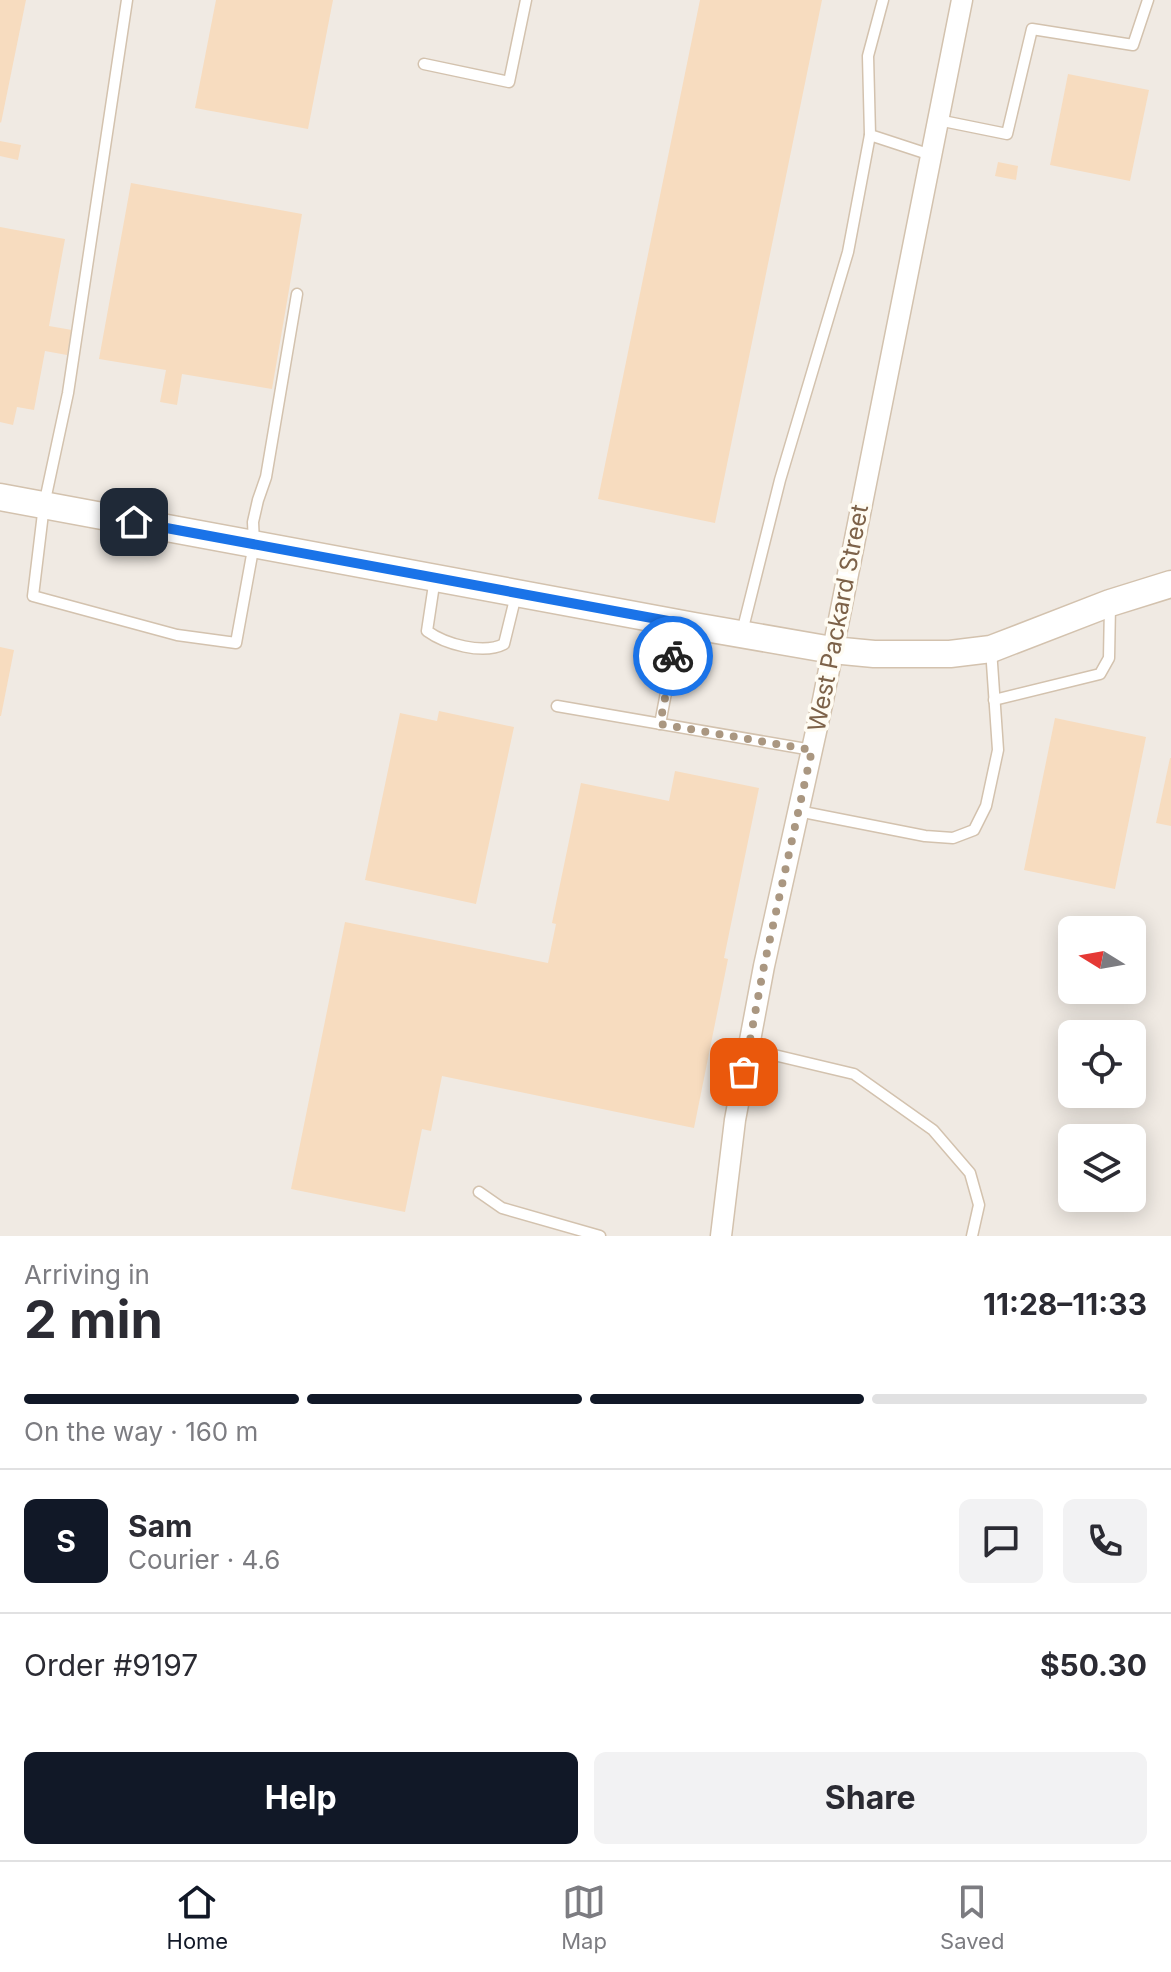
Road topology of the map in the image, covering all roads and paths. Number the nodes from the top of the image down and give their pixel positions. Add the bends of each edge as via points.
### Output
1 (127, 0) edge
2 (526, 0) edge
3 (883, 0) edge
4 (962, 0) edge
5 (1148, 0) edge
6 (424, 64) dead end
7 (938, 120) junction
8 (870, 135) junction
9 (931, 155) junction
10 (297, 294) dead end
11 (0, 497) edge
12 (44, 505) junction
13 (254, 544) junction
14 (435, 578) junction
15 (1171, 584) edge
16 (516, 593) junction
17 (1110, 603) junction
18 (679, 623) junction
19 (741, 634) junction
20 (991, 649) junction
21 (832, 650) junction
22 (994, 700) junction
23 (557, 706) dead end
24 (660, 724) junction
25 (812, 750) junction
26 (798, 811) junction
27 (749, 1049) junction
28 (479, 1192) dead end
29 (600, 1236) edge
30 (721, 1236) edge
31 (972, 1236) edge

1 - 12 lane via 68,393
2 - 6 lane via 509,82
3 - 8 lane via 868,56
4 - 7 street, West Packard Street
5 - 7 lane via 1133,45 1032,29 1007,134
7 - 9 street, West Packard Street
8 - 9 lane
8 - 19 lane via 848,252
9 - 21 street, West Packard Street
10 - 13 lane via 266,477 253,522
11 - 12 street
12 - 13 street
12 - 13 lane via 33,596 177,635 236,643
13 - 14 street
14 - 16 street
14 - 16 lane via 427,631 440,641 494,650 504,644
15 - 17 street
16 - 18 street
17 - 20 street
17 - 22 lane via 1109,658 1100,674
18 - 19 street
18 - 24 lane
19 - 21 street
20 - 21 street via 922,655
20 - 22 lane
21 - 25 street, West Packard Street
22 - 26 lane via 998,750 986,806 974,830 953,838 925,836
23 - 24 lane
24 - 25 lane
25 - 26 street, West Packard Street
26 - 27 street, West Packard Street
27 - 30 street, West Packard Street
27 - 31 lane via 854,1074 933,1130 970,1173 979,1205
28 - 29 lane via 502,1208

